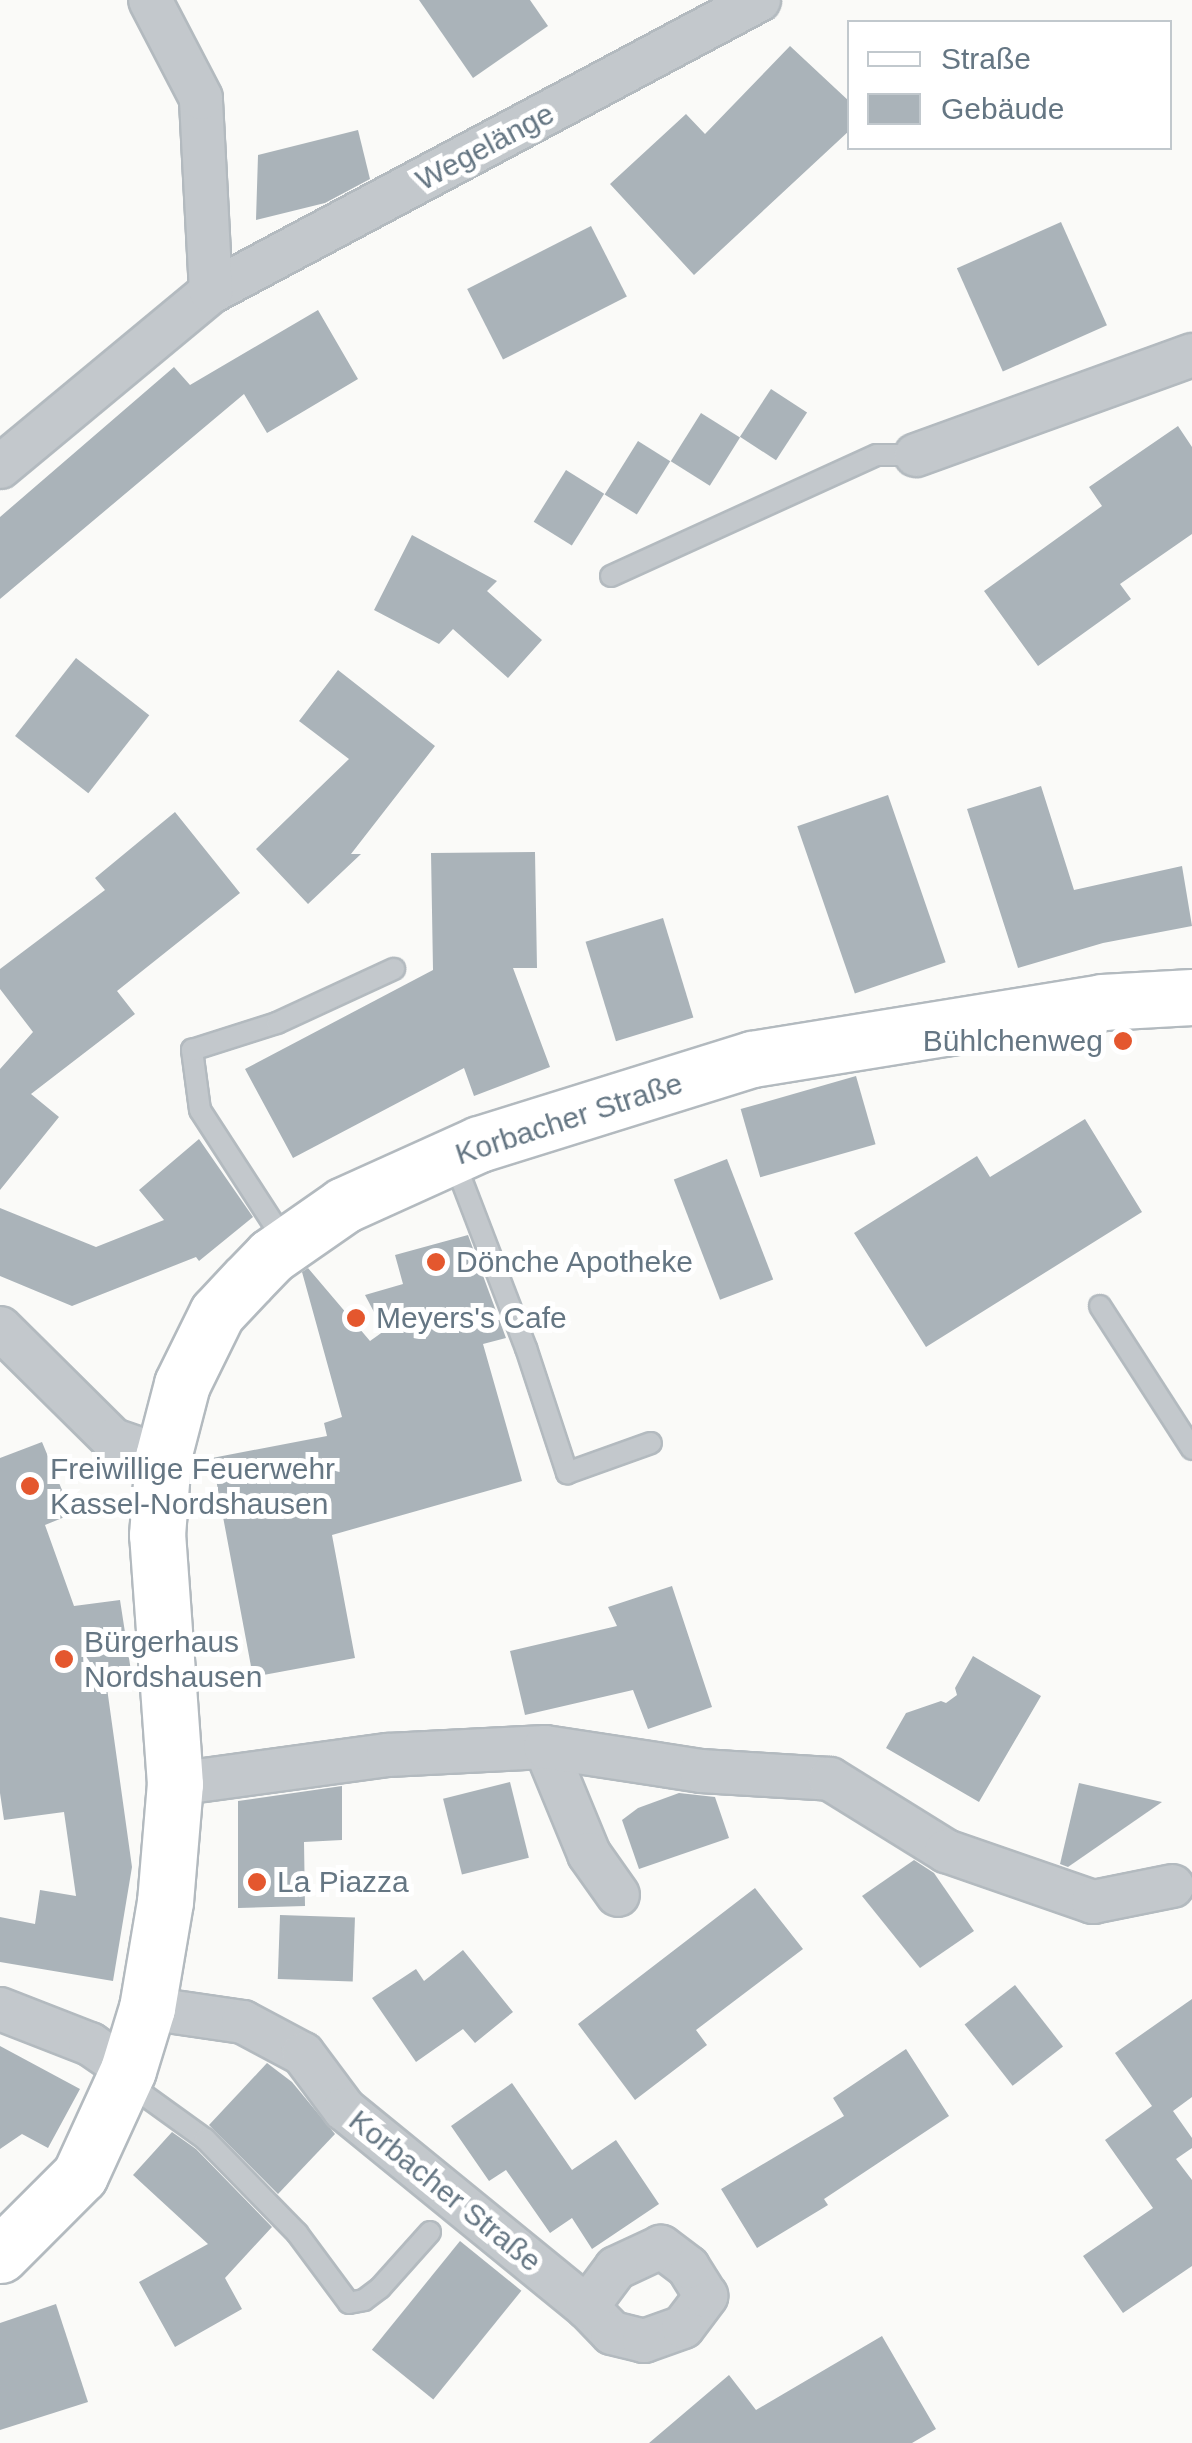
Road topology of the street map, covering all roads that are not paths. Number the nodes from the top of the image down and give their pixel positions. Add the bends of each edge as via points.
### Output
1 (150, 0) edge
2 (759, 0) edge
3 (211, 292) junction
4 (1192, 355) edge
5 (916, 455) joint
6 (0, 467) edge
7 (611, 576) dead end
8 (394, 968) dead end
9 (1192, 997) edge
10 (452, 1156) junction
11 (288, 1244) junction
12 (1100, 1306) dead end
13 (0, 1328) edge
14 (652, 1443) dead end
15 (1192, 1449) edge
16 (163, 1457) junction
17 (544, 1747) junction
18 (175, 1784) junction
19 (1172, 1886) dead end
20 (618, 1895) dead end
21 (147, 2008) junction
22 (0, 2009) edge
23 (126, 2075) junction
24 (430, 2232) dead end
25 (0, 2255) edge
26 (587, 2307) dead end

1 - 3 street via 201,98
2 - 3 street, Wegelänge
3 - 6 street, Wegelänge
4 - 5 street
5 - 7 lane via 877,455
8 - 11 lane via 277,1023 192,1050 200,1110
9 - 10 street, Korbacher Straße via 1102,1002 752,1060
10 - 11 street, Korbacher Straße via 344,1205
10 - 14 lane via 567,1472
11 - 16 street, Korbacher Straße via 216,1313 182,1384
12 - 15 lane
13 - 16 street via 113,1440
16 - 18 street, Korbacher Straße via 156,1535
17 - 18 street via 388,1754
17 - 19 street via 701,1772 830,1779 946,1851 1094,1902
17 - 20 street via 589,1854
18 - 21 street, Korbacher Straße
21 - 23 street, Korbacher Straße
21 - 26 street, Korbacher Straße via 243,2022 303,2054 344,2109
22 - 23 street via 90,2044
23 - 24 lane via 206,2139 296,2233 350,2302 380,2288
23 - 25 street, Korbacher Straße via 80,2176

